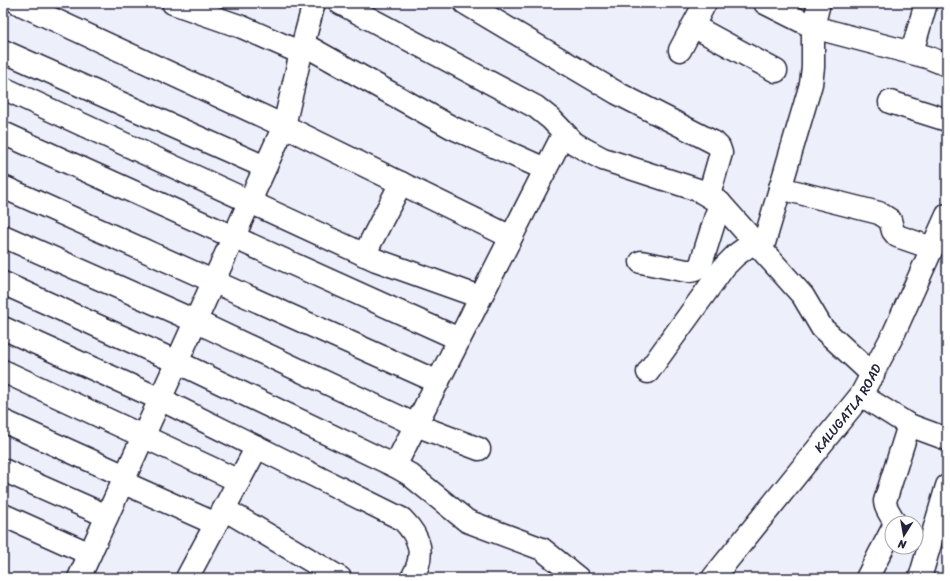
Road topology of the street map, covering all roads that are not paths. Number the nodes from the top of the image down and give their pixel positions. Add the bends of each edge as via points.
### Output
1 (18, 3) edge
2 (173, 3) edge
3 (314, 3) edge
4 (340, 3) edge
5 (465, 3) edge
6 (705, 3) edge
7 (765, 3) edge
8 (819, 3) edge
9 (926, 3) edge
10 (693, 26) junction
11 (813, 27) junction
12 (302, 49) junction
13 (680, 50) dead end
14 (3, 51) edge
15 (912, 52) junction
16 (947, 65) edge
17 (776, 71) dead end
18 (3, 88) edge
19 (890, 102) dead end
20 (947, 120) edge
21 (284, 126) junction
22 (3, 133) edge
23 (564, 133) junction
24 (265, 167) junction
25 (545, 169) junction
26 (401, 183) junction
27 (3, 187) edge
28 (780, 188) junction
29 (715, 199) junction
30 (250, 201) junction
31 (947, 215) edge
32 (3, 236) edge
33 (234, 236) junction
34 (511, 237) junction
35 (758, 246) junction
36 (932, 248) junction
37 (364, 255) junction
38 (640, 262) dead end
39 (214, 280) junction
40 (3, 283) edge
41 (480, 297) junction
42 (195, 321) junction
43 (3, 328) edge
44 (459, 339) junction
45 (177, 362) junction
46 (3, 371) edge
47 (648, 372) dead end
48 (873, 375) junction
49 (438, 382) junction
50 (861, 396) junction
51 (160, 399) junction
52 (3, 421) edge
53 (416, 425) junction
54 (909, 425) junction
55 (143, 436) junction
56 (947, 439) edge
57 (257, 447) junction
58 (479, 450) dead end
59 (395, 466) junction
60 (3, 470) edge
61 (124, 479) junction
62 (239, 481) junction
63 (947, 486) edge
64 (3, 514) edge
65 (891, 515) edge
66 (107, 516) junction
67 (220, 517) junction
68 (884, 545) edge
69 (90, 554) junction
70 (79, 578) edge
71 (187, 578) edge
72 (340, 578) edge
73 (412, 578) edge
74 (578, 578) edge
75 (713, 578) edge
76 (867, 578) edge
77 (920, 578) edge

1 - 21 street
2 - 12 street
3 - 12 street
4 - 23 street via 516,95 536,107
5 - 29 street via 618,93 715,143 721,153
6 - 10 street
7 - 11 street
8 - 11 street
9 - 15 street
10 - 13 street
10 - 17 street
11 - 15 street
11 - 28 street via 811,84
12 - 21 street
12 - 25 street via 451,127
14 - 24 street
15 - 16 street
18 - 30 street
19 - 20 street
21 - 24 street
21 - 26 street
22 - 33 street
23 - 25 street
23 - 29 street via 574,143 603,158 698,190
24 - 30 street
25 - 34 street
26 - 34 street
26 - 37 street
27 - 39 street
28 - 35 street
28 - 36 street via 879,213 890,220 897,236
29 - 35 street
29 - 38 street via 698,268 687,271
30 - 33 street
30 - 37 street
31 - 36 street, KALUGATLA ROAD
32 - 42 street
33 - 39 street
33 - 44 street
34 - 41 street
35 - 47 street via 736,255 724,267
35 - 48 street via 803,296 822,328
36 - 48 street, KALUGATLA ROAD
37 - 41 street
39 - 42 street
39 - 49 street
40 - 45 street
41 - 44 street
42 - 45 street
42 - 53 street
43 - 51 street
44 - 49 street
45 - 51 street
45 - 59 street
46 - 55 street
48 - 50 street, KALUGATLA ROAD
49 - 53 street
50 - 54 street
50 - 75 street, KALUGATLA ROAD
51 - 55 street
51 - 57 street
52 - 61 street
53 - 58 street
53 - 59 street
54 - 56 street
54 - 65 street via 885,501 885,507
55 - 61 street
55 - 62 street
57 - 62 street
57 - 73 street via 402,519 412,529 418,541 418,568
59 - 74 street via 409,474 467,521 542,549
60 - 66 street
61 - 66 street
61 - 67 street
62 - 67 street
63 - 77 street
64 - 69 street
66 - 69 street
67 - 71 street
67 - 72 street
68 - 76 street
69 - 70 street

